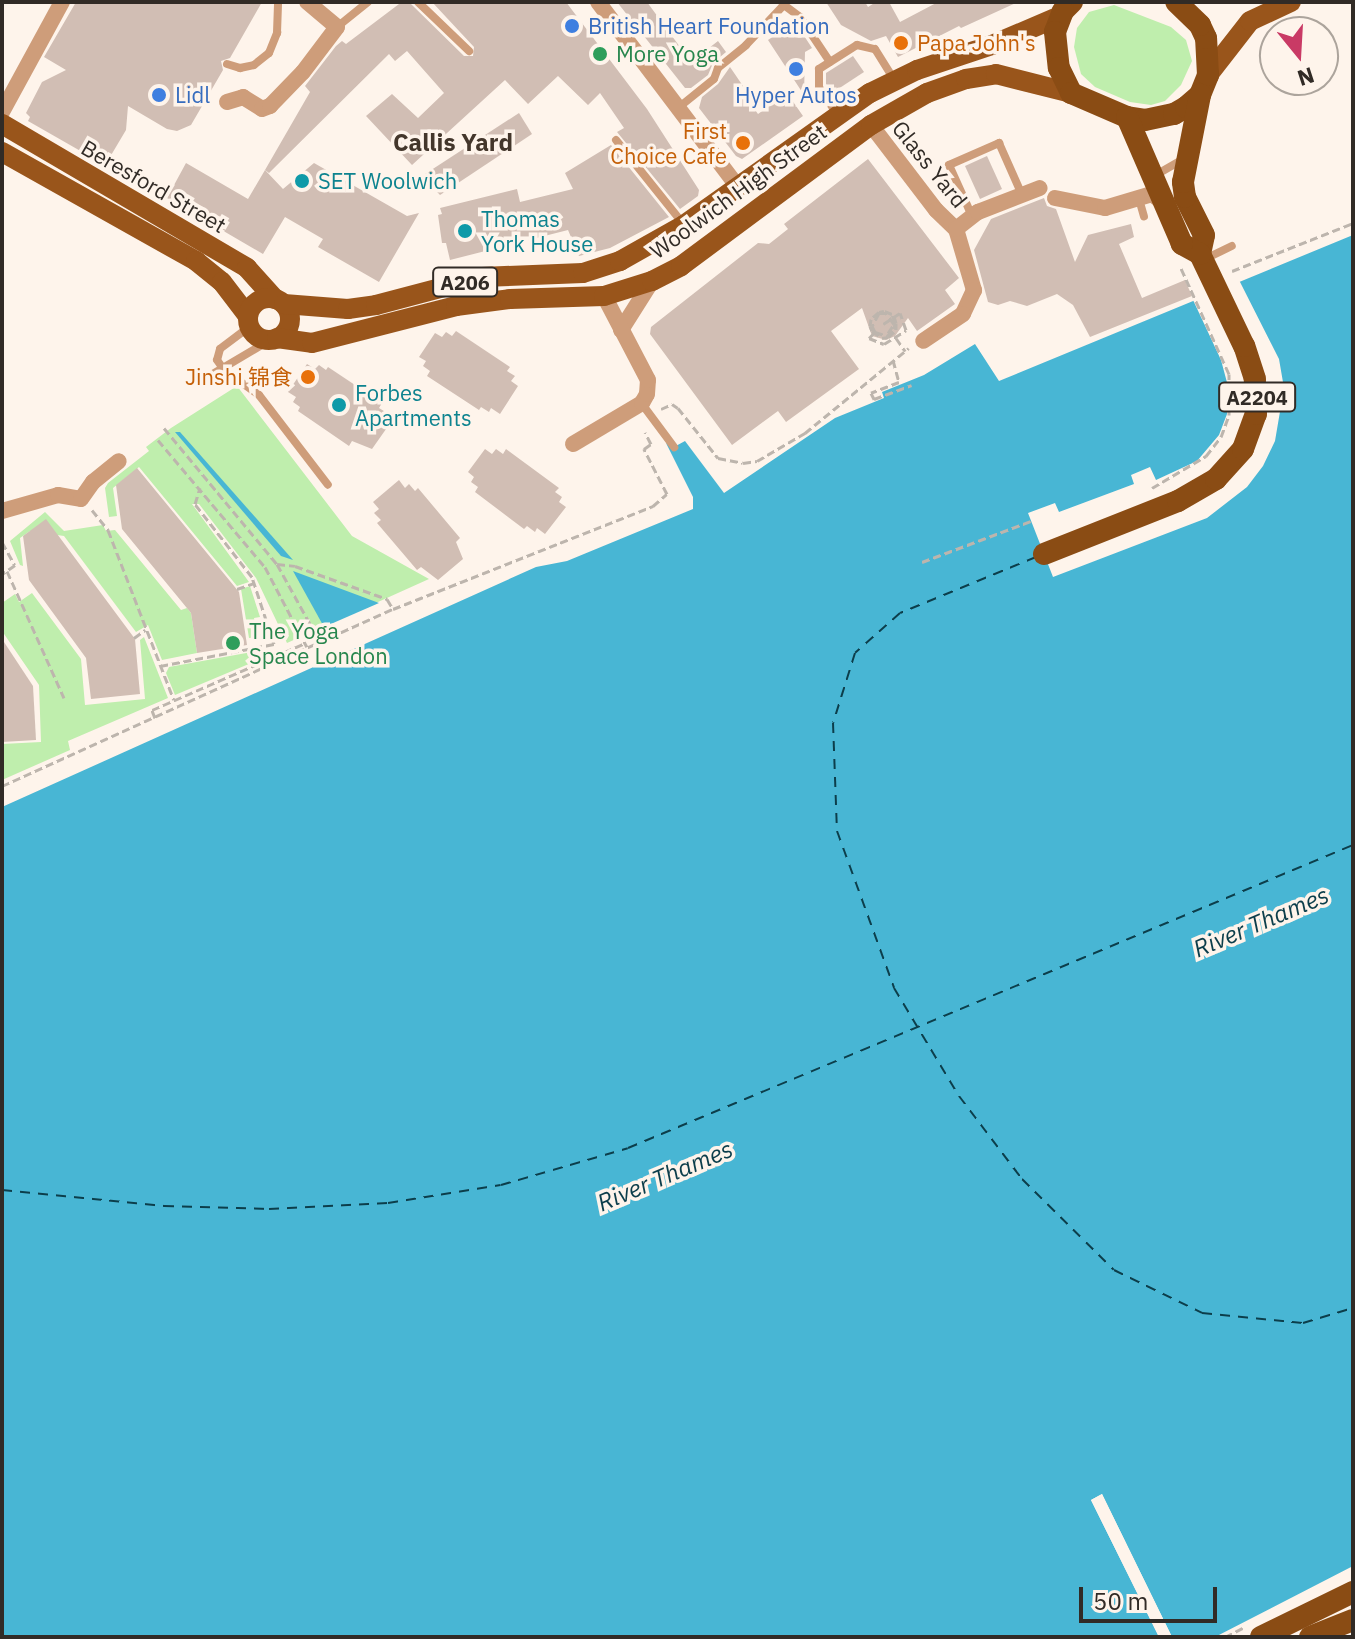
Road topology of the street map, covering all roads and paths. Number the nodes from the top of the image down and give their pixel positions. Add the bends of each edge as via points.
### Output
1 (62, 2) edge
2 (278, 2) edge
3 (307, 2) edge
4 (368, 2) edge
5 (418, 2) edge
6 (598, 2) edge
7 (1176, 2) edge
8 (1291, 2) edge
9 (783, 4) edge
10 (1065, 8) edge
11 (337, 27) junction
12 (469, 51) dead end
13 (830, 62) junction
14 (227, 64) dead end
15 (895, 80) junction
16 (1204, 85) junction
17 (1071, 93) junction
18 (227, 102) dead end
19 (678, 108) junction
20 (2, 112) edge
21 (837, 115) junction
22 (1127, 117) junction
23 (2, 124) edge
24 (871, 125) junction
25 (616, 140) dead end
26 (2, 152) edge
27 (1185, 158) junction
28 (1153, 176) junction
29 (737, 186) junction
30 (1040, 188) dead end
31 (1022, 195) junction
32 (1055, 198) dead end
33 (1148, 205) junction
34 (972, 216) junction
35 (1353, 223) edge
36 (684, 225) junction
37 (956, 229) junction
38 (1232, 246) dead end
39 (1194, 260) junction
40 (1232, 271) dead end
41 (652, 281) junction
42 (604, 296) junction
43 (280, 301) junction
44 (894, 316) junction
45 (248, 321) junction
46 (883, 324) dead end
47 (621, 330) junction
48 (874, 333) junction
49 (888, 333) dead end
50 (896, 338) junction
51 (274, 339) junction
52 (923, 341) dead end
53 (893, 360) junction
54 (224, 370) junction
55 (193, 377) dead end
56 (912, 385) dead end
57 (642, 403) junction
58 (678, 408) dead end
59 (642, 426) dead end
60 (164, 428) dead end
61 (158, 440) dead end
62 (573, 444) dead end
63 (674, 447) dead end
64 (119, 461) dead end
65 (204, 476) junction
66 (195, 483) junction
67 (328, 485) dead end
68 (200, 488) junction
69 (1146, 493) dead end
70 (2, 511) edge
71 (236, 514) junction
72 (227, 521) junction
73 (1031, 521) dead end
74 (104, 523) dead end
75 (2, 542) edge
76 (262, 545) junction
77 (253, 552) junction
78 (1044, 554) dead end
79 (922, 562) dead end
80 (277, 564) junction
81 (7, 571) junction
82 (2, 574) edge
83 (254, 583) junction
84 (237, 589) dead end
85 (393, 609) junction
86 (305, 615) junction
87 (293, 621) junction
88 (145, 630) junction
89 (134, 638) dead end
90 (320, 642) junction
91 (306, 645) junction
92 (160, 666) junction
93 (64, 698) dead end
94 (174, 700) junction
95 (155, 718) junction
96 (2, 786) edge
97 (1349, 1595) edge
98 (1353, 1620) edge
99 (1261, 1637) edge
100 (1310, 1637) edge

1 - 20 street
2 - 14 lane via 277,33 269,53 254,65
3 - 11 street
4 - 11 lane
5 - 12 lane
6 - 19 street
7 - 16 highway via 1206,38
8 - 16 main road via 1239,33
9 - 13 lane via 800,17
9 - 19 lane via 718,68 714,79
10 - 15 main road, Woolwich High Street / A206
10 - 17 highway via 1055,32 1057,56
11 - 18 street via 270,106 262,109 243,97
13 - 15 lane via 857,45 875,49
13 - 21 lane via 819,69 819,87
15 - 21 main road, Woolwich High Street / A206
16 - 22 highway via 1174,114 1145,120
16 - 27 highway, A2204
17 - 22 highway
17 - 24 main road, Woolwich High Street / A206 via 1013,75 984,74 927,93
19 - 29 street
21 - 29 main road, Woolwich High Street / A206
22 - 28 highway, A2204
23 - 43 main road, Beresford Street via 247,268
24 - 37 street, Glass Yard
24 - 41 main road, Woolwich High Street / A206 via 681,266
25 - 36 lane
26 - 45 main road, Beresford Street via 196,261 229,289
27 - 28 lane
27 - 39 highway, A2204 via 1185,197 1204,235
28 - 33 highway, A2204
29 - 36 main road, Woolwich High Street / A206
30 - 31 street, Glass Yard
31 - 34 street, Glass Yard
31 - 34 lane via 999,143 949,165
32 - 33 street via 1105,208
33 - 39 highway, A2204
34 - 37 street, Glass Yard
35 - 40 path
36 - 43 main road, Woolwich High Street / A206 via 620,261 583,273 482,277 348,309
37 - 52 street, Glass Yard via 974,290 963,314
38 - 39 lane
39 - 69 path via 1195,299 1229,374 1229,415 1206,456
39 - 78 highway, A2204 via 1217,289 1255,379 1256,414 1243,449 1216,479 1178,501
41 - 42 main road, Woolwich High Street / A206
41 - 47 street
42 - 47 street
42 - 51 main road, Woolwich High Street / A206 via 456,306 312,343
43 - 45 main road via 261,300
43 - 51 main road via 290,323
44 - 46 path
44 - 48 path via 893,334 882,338
44 - 50 path via 900,313 906,330
45 - 51 main road via 258,337
45 - 54 lane via 220,349 217,360
47 - 57 street via 648,380
48 - 49 path via 870,326 871,319 874,314 884,311 894,319 895,323 892,333 883,336 872,326 879,313 886,313 894,324
48 - 50 path via 869,338 874,343
50 - 53 path via 905,351
51 - 54 lane
53 - 56 path via 899,382 871,393 874,399
53 - 58 path via 805,433 757,461 718,458
54 - 55 lane
54 - 67 lane via 259,395
57 - 62 street
57 - 63 lane
59 - 85 path via 651,444 644,449 665,487 665,499
60 - 65 path
61 - 66 path
64 - 70 street via 81,499 58,495
65 - 66 path
65 - 71 path
66 - 68 path
68 - 72 path
68 - 83 path via 195,504
71 - 72 path
71 - 76 path
72 - 77 path
73 - 79 path
74 - 88 path
75 - 81 path via 15,565
76 - 77 path
76 - 80 path
77 - 87 path
80 - 85 path via 387,599
80 - 86 path
81 - 82 path
81 - 93 path
83 - 84 path
83 - 92 path via 274,644
85 - 90 path
86 - 87 path
86 - 90 path
87 - 91 path
88 - 89 path
88 - 92 path
90 - 91 path
91 - 94 path
91 - 95 path
92 - 94 path
94 - 95 path via 152,710
95 - 96 path
97 - 99 highway
98 - 100 highway

